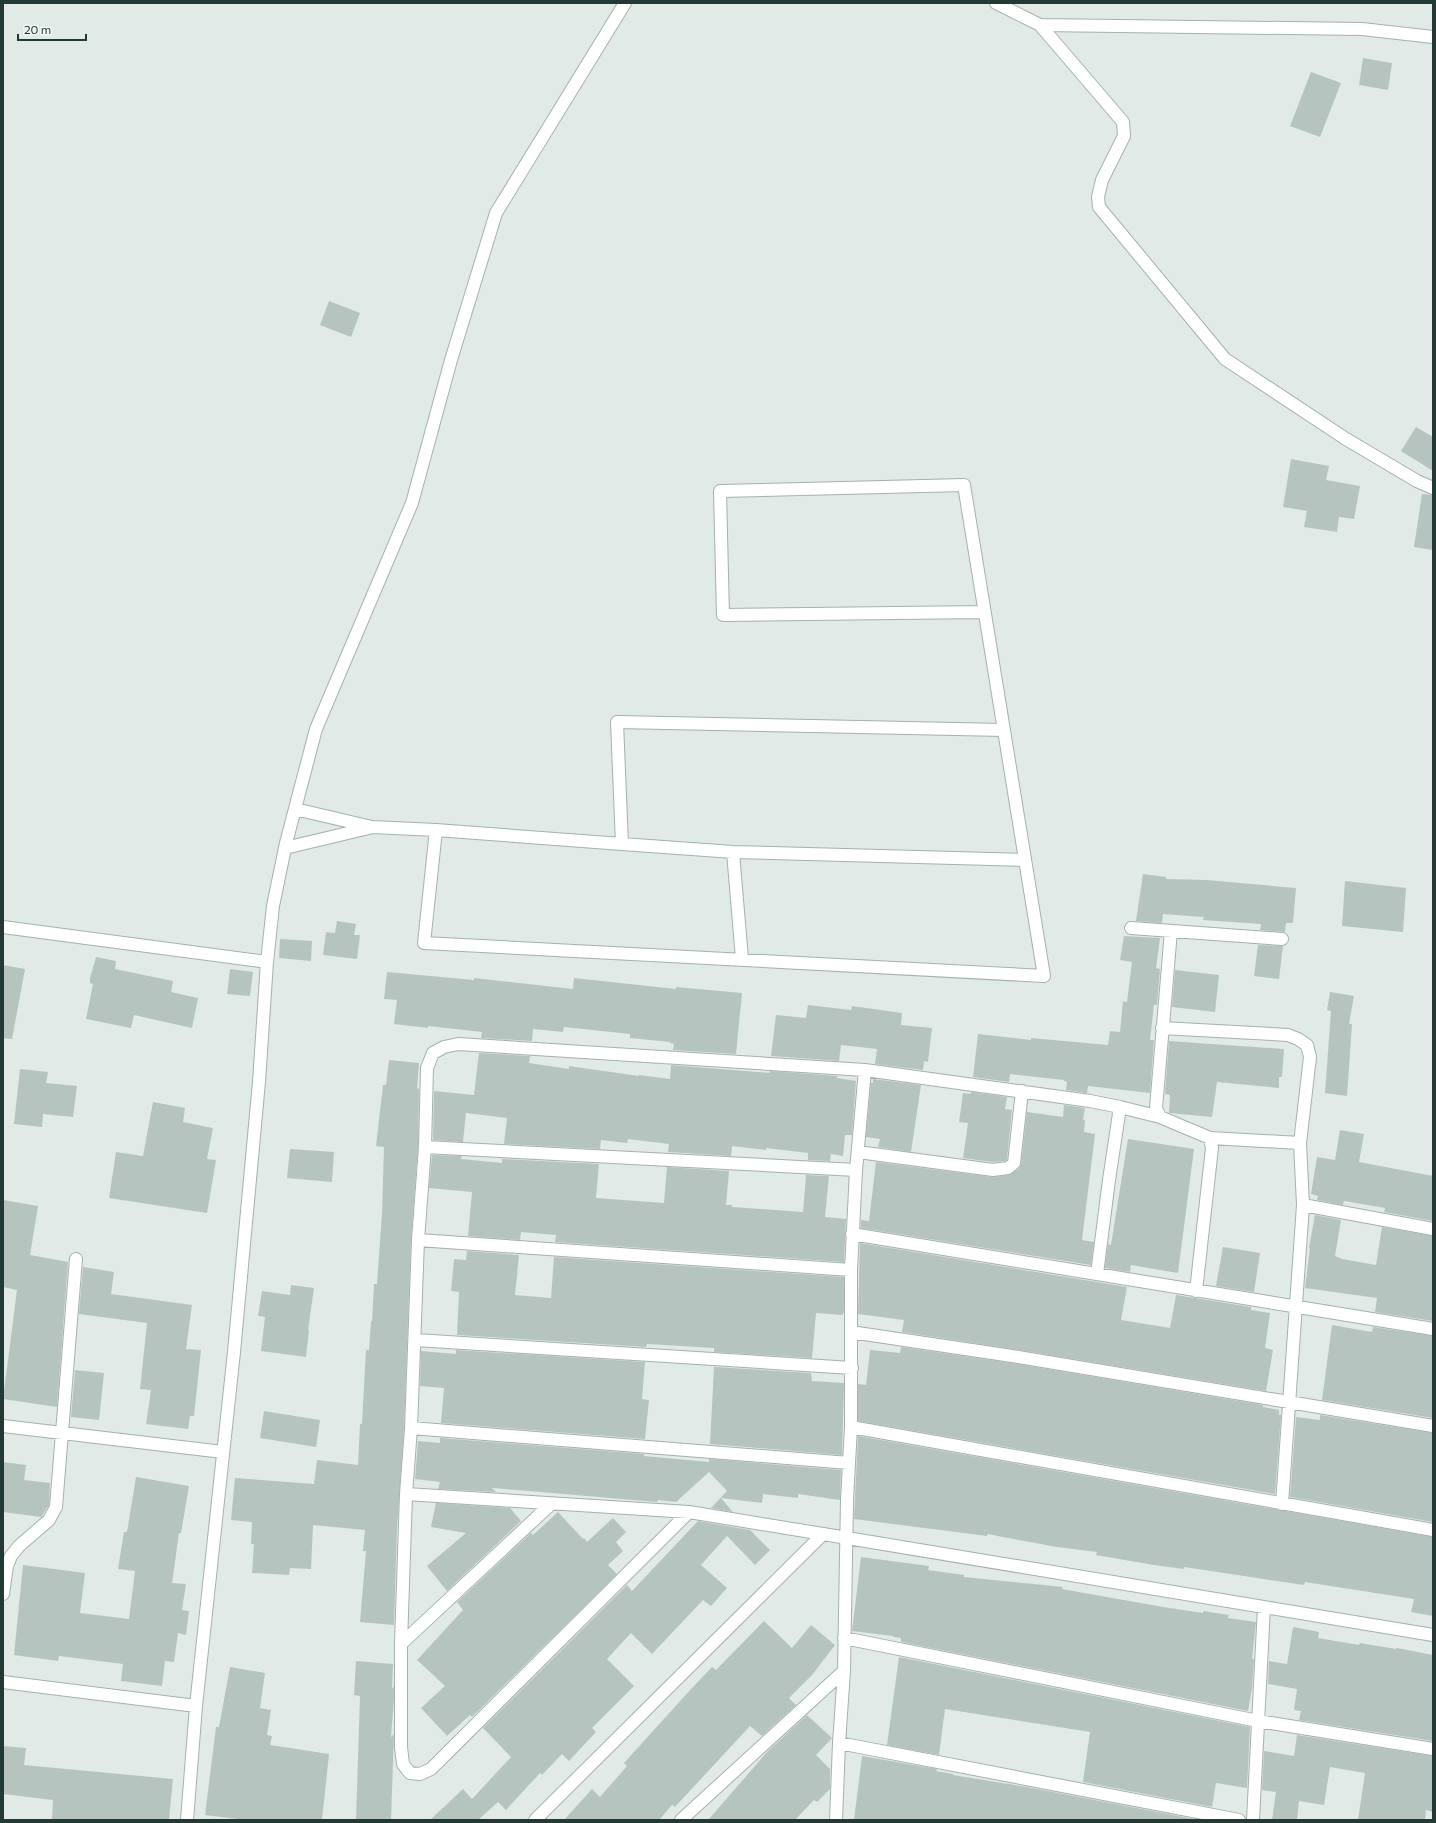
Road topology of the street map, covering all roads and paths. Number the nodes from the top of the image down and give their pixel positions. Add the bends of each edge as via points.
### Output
1 (625, 3) edge
2 (996, 3) edge
3 (1040, 25) junction
4 (1433, 37) edge
5 (1433, 488) edge
6 (985, 612) junction
7 (1004, 730) junction
8 (295, 809) junction
9 (372, 827) junction
10 (436, 830) junction
11 (622, 844) junction
12 (285, 848) junction
13 (734, 852) junction
14 (1025, 860) junction
15 (3, 928) edge
16 (1131, 928) dead end
17 (1171, 932) junction
18 (1282, 939) dead end
19 (742, 959) junction
20 (267, 962) junction
21 (1162, 1028) junction
22 (865, 1070) junction
23 (1022, 1091) junction
24 (1120, 1107) junction
25 (1160, 1117) junction
26 (1210, 1138) junction
27 (1300, 1143) junction
28 (425, 1147) junction
29 (858, 1152) junction
30 (856, 1170) junction
31 (1303, 1205) junction
32 (1433, 1229) edge
33 (852, 1234) junction
34 (418, 1240) junction
35 (76, 1259) dead end
36 (850, 1270) junction
37 (1097, 1274) junction
38 (1196, 1291) junction
39 (1297, 1307) junction
40 (1433, 1329) edge
41 (851, 1332) junction
42 (416, 1340) junction
43 (852, 1368) junction
44 (1290, 1402) junction
45 (3, 1426) edge
46 (1433, 1426) edge
47 (851, 1427) junction
48 (411, 1428) junction
49 (62, 1432) junction
50 (223, 1452) junction
51 (849, 1463) junction
52 (406, 1494) junction
53 (551, 1504) junction
54 (1282, 1504) junction
55 (689, 1512) junction
56 (1433, 1530) edge
57 (823, 1534) junction
58 (846, 1538) junction
59 (3, 1594) edge
60 (1264, 1607) junction
61 (1433, 1635) edge
62 (844, 1638) junction
63 (401, 1644) junction
64 (844, 1671) junction
65 (3, 1682) edge
66 (196, 1706) junction
67 (1258, 1721) junction
68 (839, 1743) junction
69 (1433, 1749) edge
70 (836, 1815) edge
71 (187, 1820) edge
72 (535, 1820) edge
73 (681, 1820) edge
74 (826, 1820) edge
75 (1239, 1820) edge
76 (1253, 1820) edge

1 - 8 street via 496,213 451,360 412,504 316,729
2 - 3 street
3 - 4 street via 1362,29
3 - 5 street via 1123,122 1124,136 1102,180 1098,197 1099,207 1225,359 1346,439
6 - 6 street via 964,485 720,491 723,614
6 - 7 street
7 - 11 street via 617,722
7 - 14 street
8 - 9 street
8 - 12 street
9 - 10 street
9 - 12 street
10 - 11 street
10 - 19 street via 424,943
11 - 13 street
12 - 20 street via 273,906
13 - 14 street
13 - 19 street
14 - 19 street via 1044,976
15 - 20 street
16 - 17 street
17 - 18 street
17 - 21 street
20 - 50 street via 259,1082
21 - 25 street via 1156,1108
21 - 27 street via 1288,1034 1307,1045 1310,1057
22 - 23 street
22 - 28 street via 458,1044 433,1053 427,1068
22 - 29 street
23 - 24 street
23 - 29 street via 1014,1163 1008,1168 994,1170
24 - 25 street
24 - 37 street
25 - 26 street
26 - 27 street
26 - 38 street via 1212,1148
27 - 31 street
28 - 30 street
28 - 34 street
29 - 30 street
30 - 33 street
31 - 32 street
31 - 39 street
33 - 36 street
33 - 37 street
34 - 36 street
34 - 42 street
35 - 49 street
36 - 41 street
37 - 38 street
38 - 39 street
39 - 40 street
39 - 44 street
41 - 43 street
41 - 44 street
42 - 43 street
42 - 48 street
43 - 47 street
44 - 46 street
44 - 54 street
45 - 49 street
47 - 51 street
47 - 54 street
48 - 51 street
48 - 52 street
49 - 50 street
49 - 59 street via 56,1507 49,1520 11,1556
50 - 66 street
51 - 58 street
52 - 53 street
52 - 63 street
53 - 55 street
53 - 63 street
54 - 56 street
55 - 57 street
55 - 63 street via 431,1769 420,1774 410,1773 403,1764
57 - 58 street
57 - 72 street
58 - 60 street
58 - 62 street
60 - 61 street
60 - 67 street
62 - 64 street
62 - 67 street
64 - 68 street
64 - 73 street
65 - 66 street
66 - 71 street
67 - 69 street
67 - 76 street
68 - 70 street
68 - 75 street
70 - 74 street

